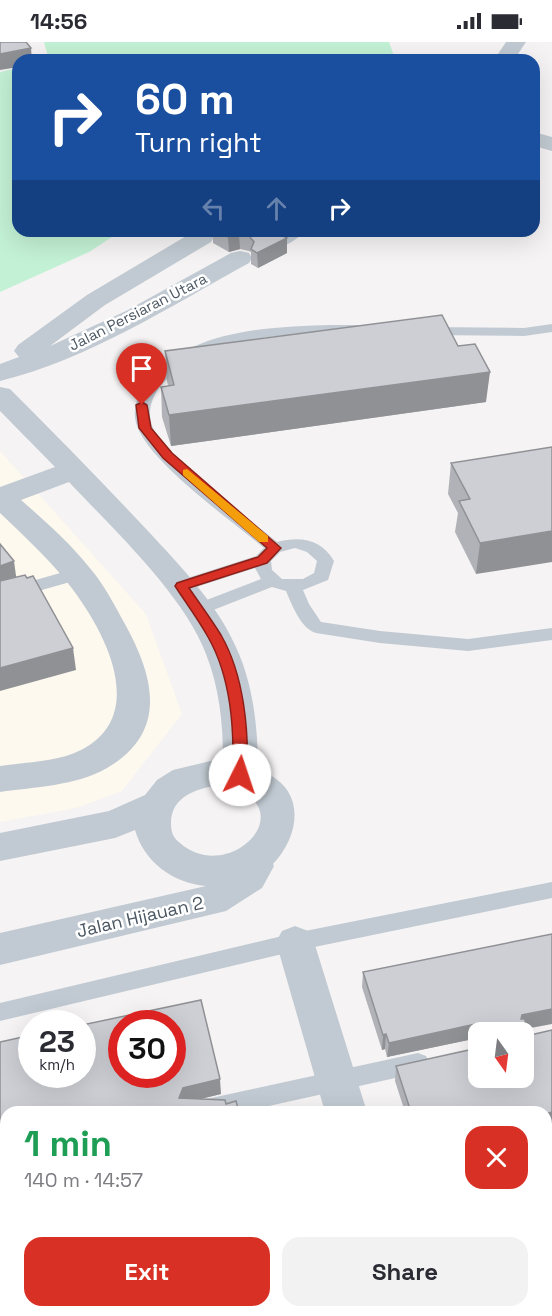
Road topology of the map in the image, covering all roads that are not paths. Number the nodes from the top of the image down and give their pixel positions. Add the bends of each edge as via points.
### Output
1 (202, 237) dead end
2 (280, 237) edge
3 (268, 243) edge
4 (240, 258) dead end
5 (552, 328) edge
6 (369, 329) edge
7 (413, 330) edge
8 (0, 368) edge
9 (0, 373) edge
10 (0, 395) edge
11 (75, 470) junction
12 (0, 497) edge
13 (274, 548) junction
14 (262, 560) junction
15 (78, 574) junction
16 (272, 581) junction
17 (293, 586) junction
18 (0, 596) edge
19 (189, 598) junction
20 (552, 634) edge
21 (240, 775) junction
22 (0, 779) edge
23 (155, 806) junction
24 (0, 847) edge
25 (263, 854) junction
26 (552, 890) edge
27 (295, 942) junction
28 (0, 948) edge
29 (0, 1012) edge
30 (434, 1059) edge
31 (340, 1096) edge
32 (248, 1106) edge

1 - 8 street, Jalan Persiaran Utara via 96,300
2 - 3 street
4 - 9 street, Jalan Persiaran Utara via 65,350
5 - 7 lane via 524,332
6 - 13 lane via 228,339 178,361 148,390 142,405 145,428 168,456
10 - 11 street
11 - 12 street
11 - 19 street
12 - 15 street
13 - 14 lane
13 - 17 lane via 295,543 306,545 326,561 322,576 304,586
14 - 16 lane via 262,568
14 - 19 lane
15 - 18 lane
15 - 22 street via 120,642 131,668 135,716 119,740 93,759
16 - 17 lane
16 - 19 lane
17 - 20 lane via 316,627 380,638 468,645
19 - 21 street via 216,638 232,683 242,739
21 - 23 street via 200,774 181,781
21 - 25 street via 263,789 278,809 274,840
23 - 24 street via 115,824
23 - 25 street via 155,839 165,854 182,865 202,871 225,871 246,865
25 - 28 street, Jalan Hijauan 2 via 249,878 213,900
26 - 27 lane
27 - 29 lane
27 - 31 street
30 - 31 lane
31 - 32 lane

